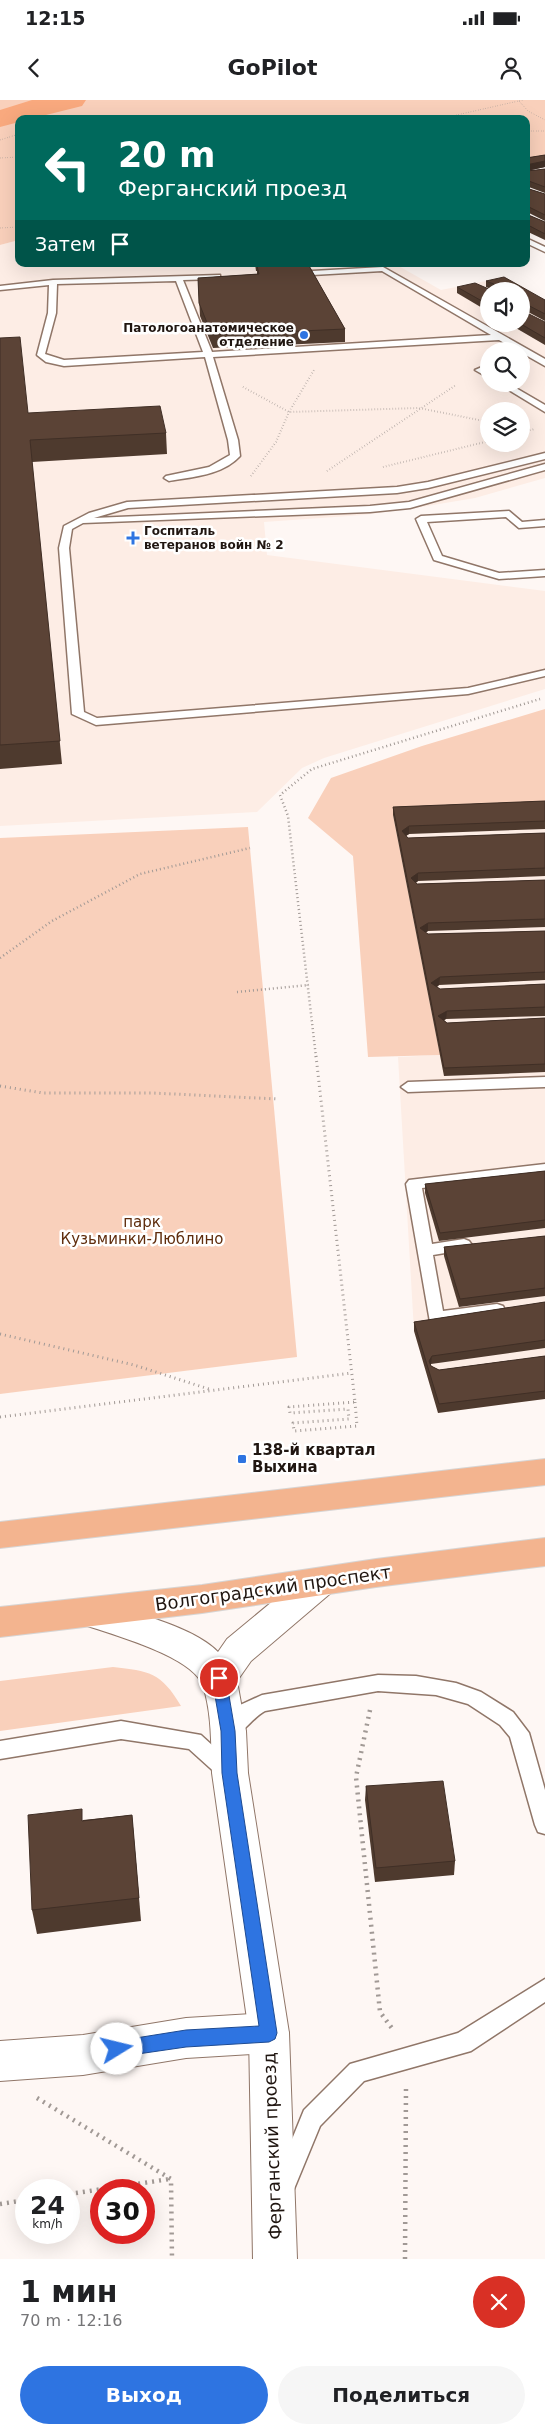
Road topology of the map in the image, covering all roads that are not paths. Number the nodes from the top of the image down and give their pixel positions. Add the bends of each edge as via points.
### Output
1 (530, 242) edge
2 (545, 250) edge
3 (286, 274) edge
4 (228, 277) edge
5 (179, 279) junction
6 (53, 282) junction
7 (0, 288) edge
8 (500, 336) junction
9 (209, 356) junction
10 (534, 357) junction
11 (530, 358) edge
12 (545, 363) edge
13 (516, 392) edge
14 (545, 409) edge
15 (545, 456) edge
16 (545, 467) edge
17 (169, 478) dead end
18 (79, 521) junction
19 (545, 523) edge
20 (545, 573) edge
21 (545, 673) edge
22 (545, 1082) edge
23 (408, 1087) dead end
24 (545, 1169) edge
25 (480, 1243) edge
26 (425, 1250) junction
27 (515, 1308) edge
28 (545, 1472) edge
29 (0, 1534) edge
30 (545, 1552) edge
31 (320, 1582) junction
32 (88, 1612) junction
33 (0, 1622) edge
34 (219, 1678) junction
35 (228, 1731) junction
36 (0, 1750) edge
37 (230, 1773) junction
38 (545, 1825) edge
39 (545, 1990) edge
40 (269, 2033) junction
41 (0, 2061) edge
42 (275, 2208) junction
43 (275, 2259) edge

1 - 2 lane
3 - 8 lane via 383,269
4 - 5 lane
5 - 6 lane
5 - 9 lane
6 - 7 lane
6 - 9 lane via 52,313 40,356 64,363
8 - 9 lane
8 - 10 lane
9 - 17 lane via 235,456 211,470
10 - 11 lane
10 - 12 lane
13 - 14 lane
15 - 18 lane via 397,490 127,505 102,510
16 - 18 lane via 410,505
18 - 21 lane via 68,528 64,548 78,714 96,722 468,690
19 - 20 lane via 519,525 509,514 421,519 438,558 499,576
22 - 23 lane
24 - 26 lane via 414,1184
25 - 26 lane
26 - 27 lane via 436,1318
28 - 29 main road
30 - 31 main road, Волгоградский проспект
31 - 32 main road, Волгоградский проспект
31 - 34 street via 240,1650
32 - 33 main road, Волгоградский проспект
32 - 34 street via 166,1638 199,1656
34 - 35 street, Ферганский проезд
35 - 37 street, Ферганский проезд
35 - 38 lane via 247,1711 262,1703 376,1684 450,1688 498,1710 519,1733
36 - 37 lane via 121,1730 194,1741
37 - 40 street, Ферганский проезд
39 - 42 lane via 463,2043 358,2072 312,2118
40 - 41 street via 186,2038 82,2055
40 - 42 street, Ферганский проезд
42 - 43 street, Ферганский проезд

